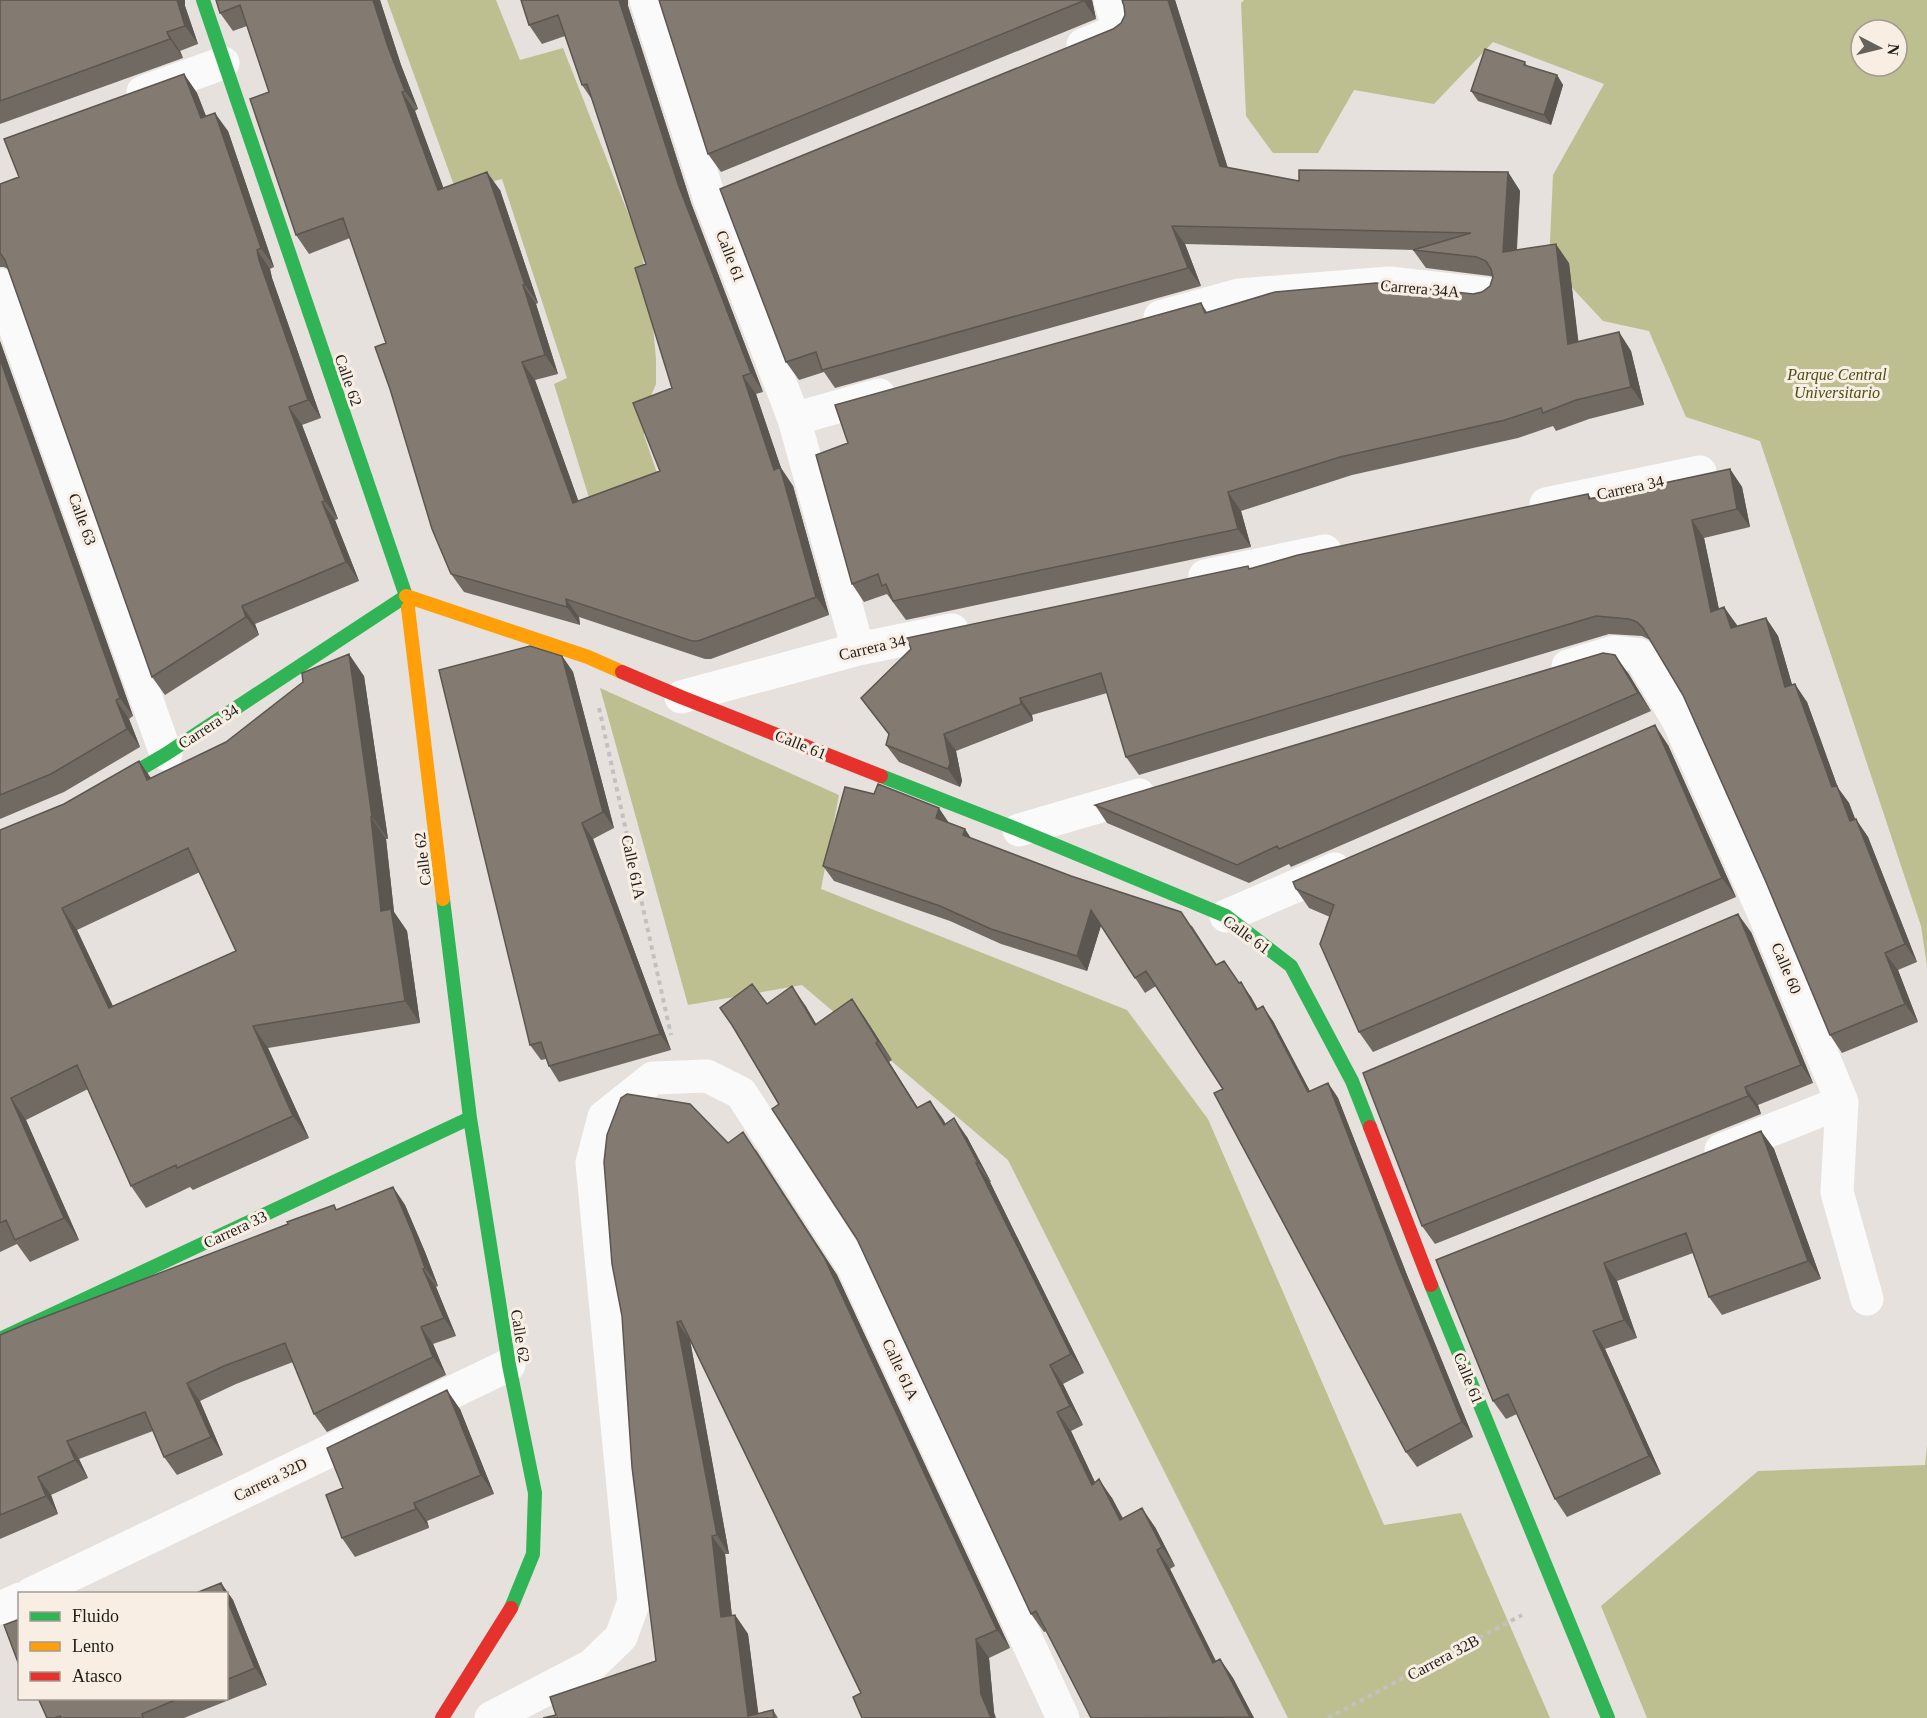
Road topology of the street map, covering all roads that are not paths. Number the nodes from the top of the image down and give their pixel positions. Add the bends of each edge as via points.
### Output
1 (203, 0) edge
2 (646, 0) edge
3 (1114, 15) edge
4 (1052, 57) edge
5 (223, 63) junction
6 (111, 104) edge
7 (0, 285) edge
8 (1487, 294) edge
9 (1136, 324) edge
10 (908, 387) edge
11 (794, 418) junction
12 (1700, 472) dead end
13 (1513, 512) edge
14 (1349, 546) edge
15 (1174, 583) edge
16 (406, 596) junction
17 (975, 625) edge
18 (858, 650) junction
19 (1546, 673) edge
20 (681, 697) junction
21 (1678, 720) junction
22 (1646, 734) edge
23 (166, 754) junction
24 (1168, 786) edge
25 (91, 798) edge
26 (1019, 830) junction
27 (1366, 855) edge
28 (1761, 907) junction
29 (1226, 916) junction
30 (1729, 921) edge
31 (1384, 1068) edge
32 (1352, 1082) junction
33 (1842, 1102) junction
34 (470, 1118) junction
35 (1688, 1163) edge
36 (1867, 1299) dead end
37 (0, 1339) edge
38 (509, 1365) junction
39 (33, 1592) edge
40 (18, 1600) edge
41 (0, 1608) edge
42 (442, 1718) edge
43 (491, 1718) edge
44 (1063, 1718) edge
45 (1608, 1718) edge

1 - 5 street, Calle 62
2 - 11 street, Calle 61 via 720,193
3 - 4 street
5 - 6 street
5 - 16 street, Calle 62
7 - 23 street, Calle 63
8 - 9 street, Carrera 34A via 1389,283 1239,295
10 - 11 street
11 - 18 street, Calle 61
12 - 13 street, Carrera 34
14 - 15 street
16 - 20 street, Calle 61 via 588,657
16 - 23 street, Carrera 34
16 - 34 street, Calle 62
17 - 18 street, Carrera 34
18 - 20 street, Carrera 34
19 - 21 street, Calle 60 via 1614,652 1639,656
20 - 26 street, Calle 61
21 - 22 street
21 - 28 street, Calle 60
23 - 25 street, Carrera 34
24 - 26 street
26 - 29 street, Calle 61
27 - 29 street
28 - 30 street
28 - 33 street, Calle 60
29 - 32 street, Calle 61 via 1291,966
31 - 32 street
32 - 45 street, Calle 61 via 1435,1264 1557,1596
33 - 35 street
33 - 36 street, Calle 60 via 1837,1191
34 - 37 street, Carrera 33
34 - 38 street, Calle 62
38 - 39 street, Carrera 32D
38 - 42 street, Calle 62 via 535,1493 534,1554 513,1605
40 - 41 street
43 - 44 street, Calle 61A via 591,1666 621,1636 634,1601 592,1163 604,1117 653,1078 707,1076 741,1093 853,1266

